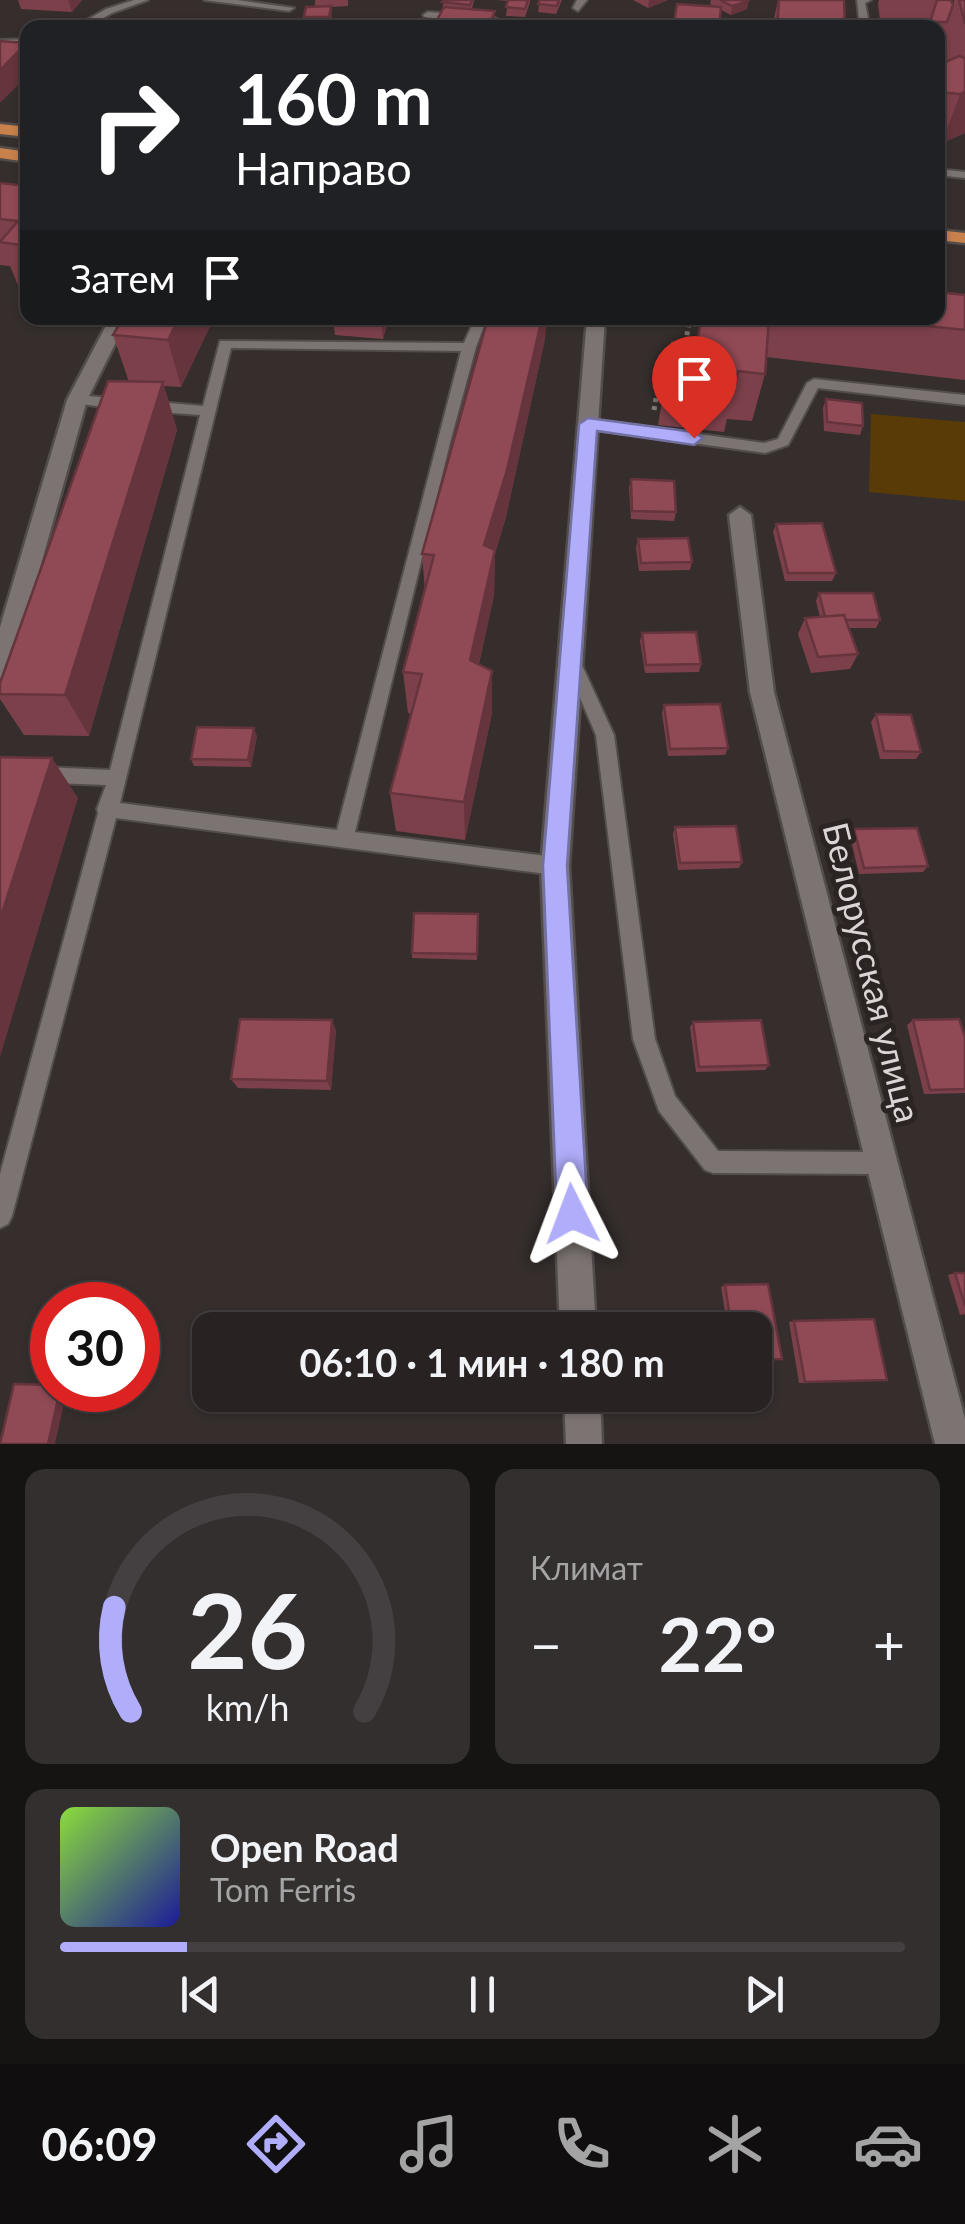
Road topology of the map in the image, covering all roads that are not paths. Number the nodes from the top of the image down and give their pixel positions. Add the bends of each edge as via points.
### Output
1 (143, 0) edge
2 (209, 0) edge
3 (289, 8) edge
4 (428, 15) dead end
5 (92, 20) edge
6 (493, 20) edge
7 (114, 325) edge
8 (477, 325) edge
9 (595, 325) edge
10 (468, 347) junction
11 (77, 400) junction
12 (965, 400) edge
13 (209, 411) junction
14 (588, 424) junction
15 (740, 516) dead end
16 (572, 662) junction
17 (0, 668) edge
18 (0, 774) edge
19 (117, 778) junction
20 (106, 809) junction
21 (344, 838) junction
22 (555, 866) junction
23 (882, 1163) junction
24 (0, 1216) edge
25 (577, 1312) edge
26 (583, 1412) edge
27 (584, 1444) edge
28 (954, 1444) edge

1 - 5 lane
2 - 3 lane
4 - 6 lane
7 - 11 street
8 - 10 lane
9 - 14 street
10 - 13 lane via 225,344
10 - 21 lane
11 - 13 lane
11 - 17 street
12 - 14 lane via 814,383 784,442 764,448
13 - 19 lane
14 - 16 street
15 - 23 street, Белорусская улица via 762,692
16 - 22 street
16 - 23 lane via 605,736 644,1039 667,1103 713,1162
18 - 19 lane
19 - 20 lane
20 - 21 lane
20 - 24 lane
21 - 22 lane
22 - 25 street
23 - 28 street, Белорусская улица
26 - 27 street

